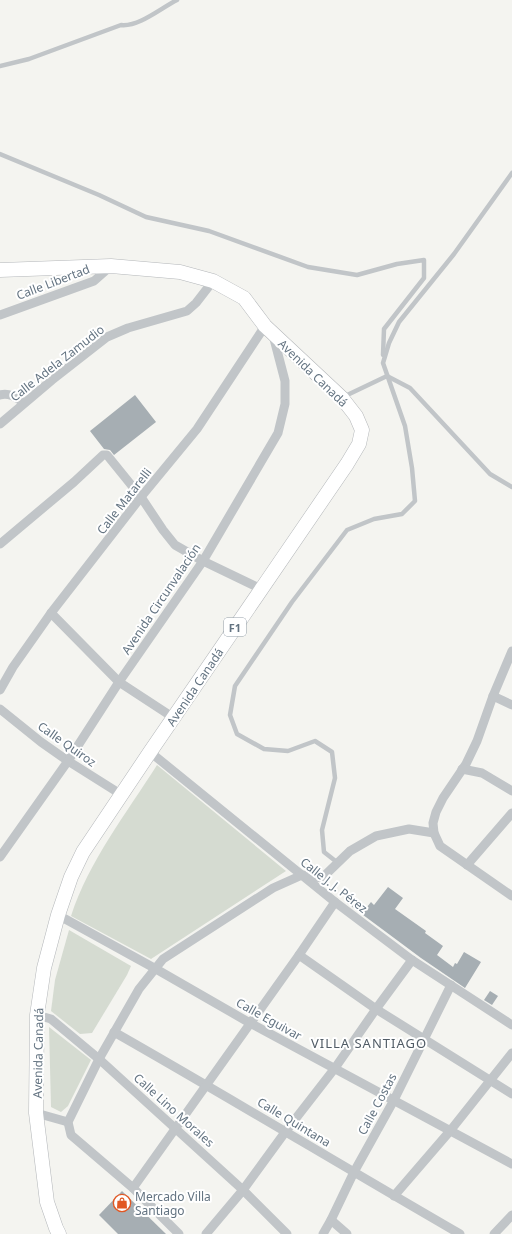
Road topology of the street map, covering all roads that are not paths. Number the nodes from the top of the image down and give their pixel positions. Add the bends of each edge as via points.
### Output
1 (177, 0) edge
2 (0, 66) edge
3 (0, 154) edge
4 (512, 173) edge
5 (111, 266) junction
6 (0, 270) edge
7 (213, 281) junction
8 (0, 315) edge
9 (269, 330) junction
10 (383, 363) junction
11 (387, 376) junction
12 (0, 395) edge
13 (342, 398) junction
14 (24, 404) junction
15 (0, 424) edge
16 (512, 487) edge
17 (141, 497) junction
18 (0, 544) edge
19 (203, 561) junction
20 (261, 589) junction
21 (51, 613) junction
22 (512, 651) edge
23 (119, 682) junction
24 (0, 690) edge
25 (493, 696) junction
26 (512, 705) edge
27 (0, 709) edge
28 (174, 718) junction
29 (150, 752) junction
30 (68, 761) junction
31 (462, 769) junction
32 (512, 791) edge
33 (122, 795) junction
34 (512, 813) edge
35 (434, 834) junction
36 (0, 857) edge
37 (338, 863) junction
38 (467, 865) junction
39 (302, 875) junction
40 (512, 896) edge
41 (335, 902) junction
42 (58, 915) junction
43 (299, 955) junction
44 (412, 960) junction
45 (156, 969) junction
46 (451, 986) junction
47 (376, 1009) junction
48 (37, 1015) junction
49 (250, 1023) junction
50 (512, 1025) edge
51 (114, 1032) junction
52 (424, 1040) junction
53 (512, 1053) edge
54 (100, 1058) junction
55 (335, 1068) junction
56 (489, 1080) junction
57 (206, 1084) junction
58 (512, 1094) edge
59 (394, 1100) junction
60 (36, 1113) junction
61 (68, 1122) junction
62 (176, 1127) junction
63 (286, 1130) junction
64 (450, 1131) junction
65 (512, 1164) edge
66 (354, 1172) junction
67 (133, 1188) junction
68 (244, 1190) junction
69 (394, 1196) junction
70 (512, 1215) edge
71 (332, 1220) junction
72 (60, 1234) edge
73 (178, 1234) edge
74 (206, 1234) edge
75 (287, 1234) edge
76 (323, 1234) edge
77 (347, 1234) edge
78 (460, 1234) edge
79 (494, 1234) edge

1 - 2 lane via 130,26 121,25 29,59
3 - 10 lane via 146,217 209,231 308,267 357,275 424,260 424,278 384,329
4 - 10 lane via 454,254 399,322
5 - 6 highway, Avenida Canadá / F1
5 - 7 highway, Avenida Canadá / F1 via 180,272
5 - 8 street, Calle Libertad via 94,281
7 - 9 highway, Avenida Canadá / F1 via 244,298
7 - 14 street, Calle Adela Zamudio via 187,311 128,328 107,337
9 - 13 highway, Avenida Canadá / F1
9 - 17 street, Calle Matarelli via 197,429
9 - 19 street, Avenida Circunvalación via 285,381 285,404 278,433
10 - 11 lane
11 - 13 lane
11 - 16 lane via 410,388 490,474
11 - 37 lane via 405,426 415,501 402,514 374,519 347,530 292,602 235,686 230,715 237,734 264,749 288,750 315,741 332,752 335,778 322,830 324,852
12 - 14 street via 15,396
13 - 20 highway, Avenida Canadá / F1 via 356,416 362,430 359,444
14 - 15 street, Calle Adela Zamudio
17 - 18 street via 107,455 103,455
17 - 19 street via 175,545
17 - 21 street, Calle Matarelli
19 - 20 street
19 - 23 street, Avenida Circunvalación
20 - 28 highway, Avenida Canadá / F1
21 - 23 street
21 - 24 street, Calle Matarelli
22 - 25 street
23 - 28 street
23 - 30 street, Avenida Circunvalación
25 - 26 street
25 - 31 street via 477,741
27 - 30 street, Calle Quiroz
28 - 29 highway, Avenida Canadá / F1
29 - 33 highway, Avenida Canadá / F1
29 - 39 street, Calle J. J. Pérez
30 - 33 street, Calle Quiroz
30 - 36 street, Avenida Circunvalación
31 - 32 street via 482,774
31 - 35 street via 436,812
33 - 42 highway, Avenida Canadá / F1 via 83,852
34 - 38 street
35 - 37 street via 409,829 376,836 350,851
35 - 38 street via 440,846
37 - 39 street via 322,878
38 - 40 street
39 - 41 street, Calle J. J. Pérez
39 - 45 street via 273,888 163,960
41 - 43 street
41 - 44 street, Calle J. J. Pérez
42 - 45 street, Calle Eguivar
42 - 48 highway, Avenida Canadá / F1 via 44,968
43 - 47 street
43 - 49 street
44 - 46 street, Calle J. J. Pérez
44 - 47 street
45 - 49 street, Calle Eguivar
45 - 51 street via 139,989
46 - 50 street, Calle J. J. Pérez
46 - 52 street, Calle Costas
47 - 52 street
47 - 55 street
48 - 54 street, Calle Lino Morales via 51,1019
48 - 60 highway, Avenida Canadá / F1
49 - 55 street, Calle Eguivar
49 - 57 street
51 - 54 street
51 - 57 street, Calle Quintana
52 - 56 street
52 - 59 street, Calle Costas
53 - 56 street
54 - 61 street
54 - 62 street, Calle Lino Morales
55 - 59 street, Calle Eguivar
55 - 63 street
56 - 58 street
56 - 64 street
57 - 62 street
57 - 63 street, Calle Quintana
59 - 64 street, Calle Eguivar
59 - 66 street, Calle Costas
60 - 61 street
60 - 72 highway, Avenida Canadá / F1 via 48,1202
61 - 67 street via 71,1135
62 - 67 street
62 - 68 street, Calle Lino Morales
63 - 66 street, Calle Quintana
63 - 68 street
64 - 65 street, Calle Eguivar
64 - 69 street
66 - 69 street, Calle Quintana
66 - 71 street, Calle Costas
67 - 73 street
68 - 74 street
68 - 75 street, Calle Lino Morales
69 - 78 street, Calle Quintana
70 - 79 street
71 - 76 street, Calle Costas
71 - 77 street

